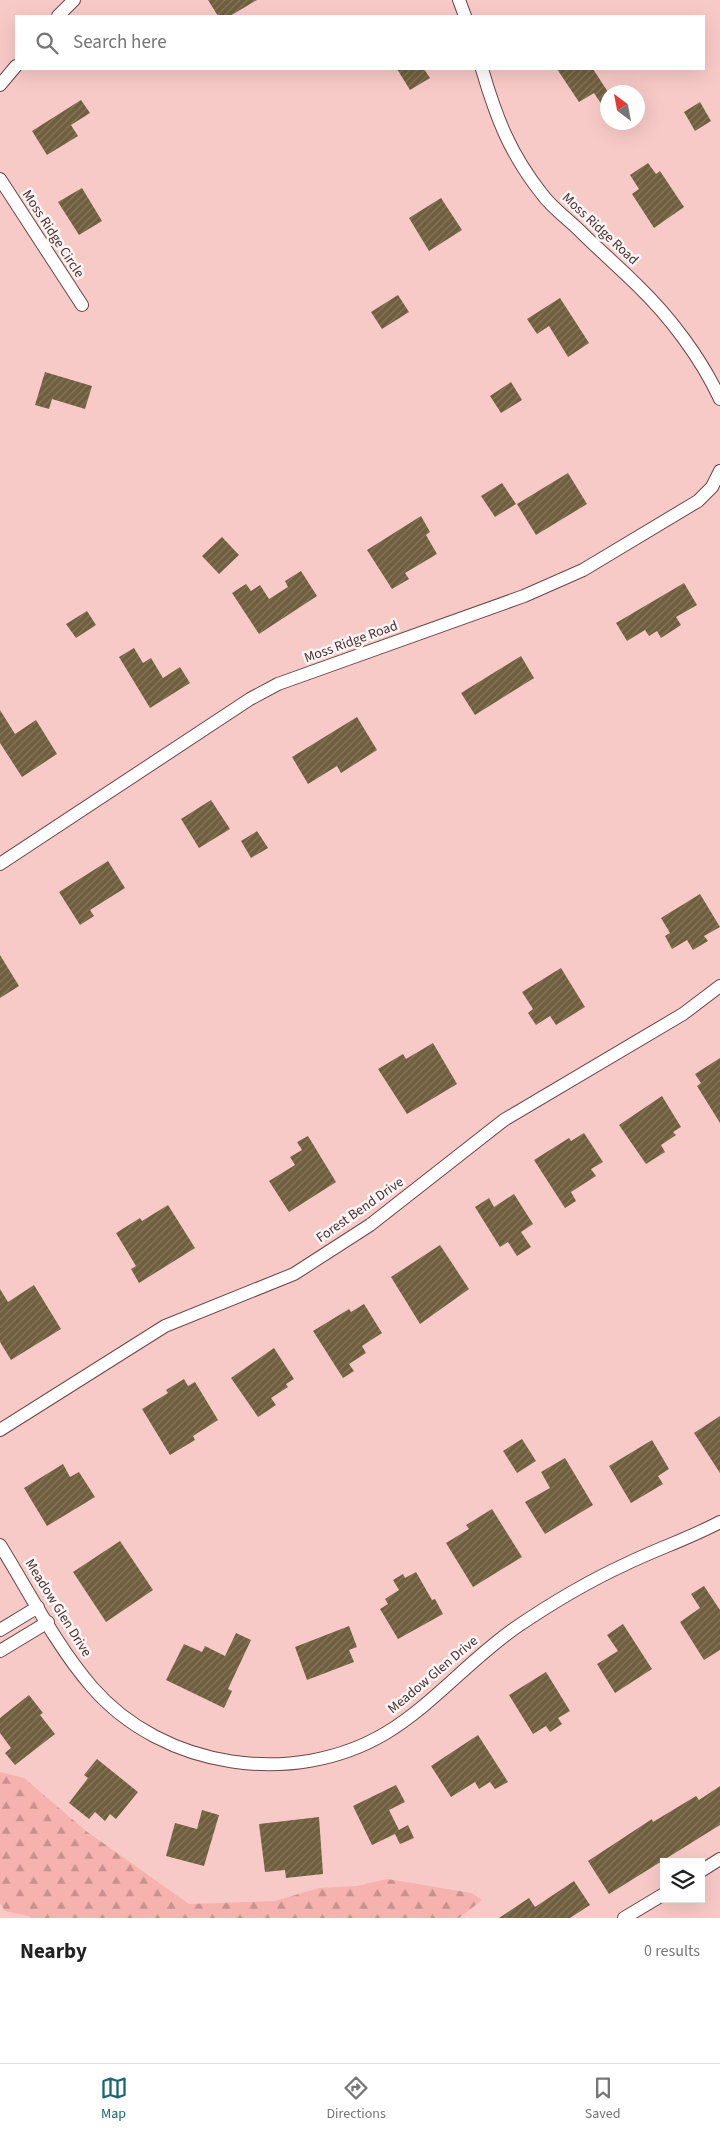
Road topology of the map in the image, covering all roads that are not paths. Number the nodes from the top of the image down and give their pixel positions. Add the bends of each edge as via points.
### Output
1 (74, 0) edge
2 (459, 0) edge
3 (59, 15) edge
4 (465, 15) edge
5 (15, 67) edge
6 (482, 70) edge
7 (0, 85) edge
8 (0, 179) edge
9 (82, 305) dead end
10 (720, 399) edge
11 (720, 471) edge
12 (0, 864) edge
13 (720, 986) edge
14 (0, 1430) edge
15 (720, 1522) edge
16 (0, 1545) edge
17 (38, 1607) junction
18 (48, 1622) junction
19 (0, 1630) edge
20 (0, 1651) edge
21 (720, 1859) edge
22 (705, 1868) edge
23 (660, 1896) edge
24 (624, 1918) edge

1 - 3 street
2 - 4 street
5 - 7 street
6 - 10 street, Moss Ridge Road via 508,143 523,169 544,196 658,306 699,362
8 - 9 street, Moss Ridge Circle
11 - 12 street, Moss Ridge Road via 712,487 698,501 583,570 524,596 278,684 250,699
13 - 14 street, Forest Bend Drive via 683,1014 504,1120 370,1225 294,1274 165,1326
15 - 18 street, Meadow Glen Drive via 626,1563 548,1607 487,1649 416,1713 348,1750 318,1759 276,1765 239,1764 183,1748 145,1731 116,1712 92,1687 70,1659
16 - 17 street, Meadow Glen Drive
17 - 18 street, Meadow Glen Drive
17 - 19 street
18 - 20 street
21 - 22 street
23 - 24 street

